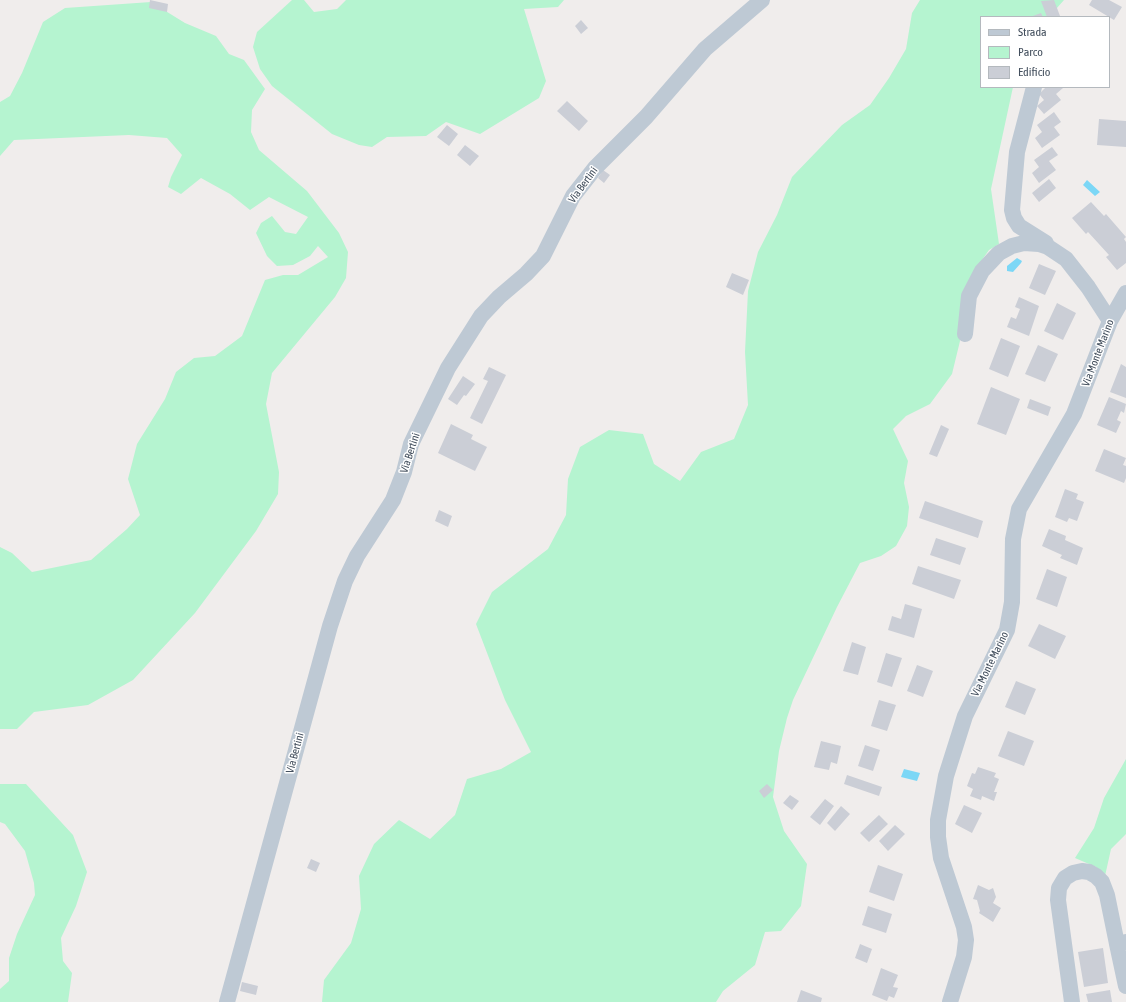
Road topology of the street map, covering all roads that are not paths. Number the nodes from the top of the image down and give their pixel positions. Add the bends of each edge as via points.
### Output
1 (762, 0) edge
2 (1034, 88) edge
3 (1057, 251) junction
4 (1126, 293) edge
5 (1110, 321) junction
6 (965, 334) dead end
7 (1122, 943) edge
8 (1126, 986) edge
9 (227, 1002) edge
10 (950, 1002) edge
11 (1072, 1002) edge

1 - 9 street, Via Bertini via 702,52 646,117 595,168 573,196 543,256 486,311 448,368 411,444 393,500 357,556 345,581 330,626
2 - 3 street via 1017,152 1012,210 1019,226
3 - 5 street via 1078,274
3 - 6 street via 1039,244 1024,243 1008,248 992,258 972,288
4 - 5 street, Via Monte Marino
5 - 10 street, Via Monte Marino via 1074,414 1019,509 1013,539 1012,602 1007,630 965,716 946,776 937,828 938,842 966,940 964,957
7 - 8 street
7 - 11 street via 1100,880 1092,873 1084,871 1068,876 1059,886 1058,897

